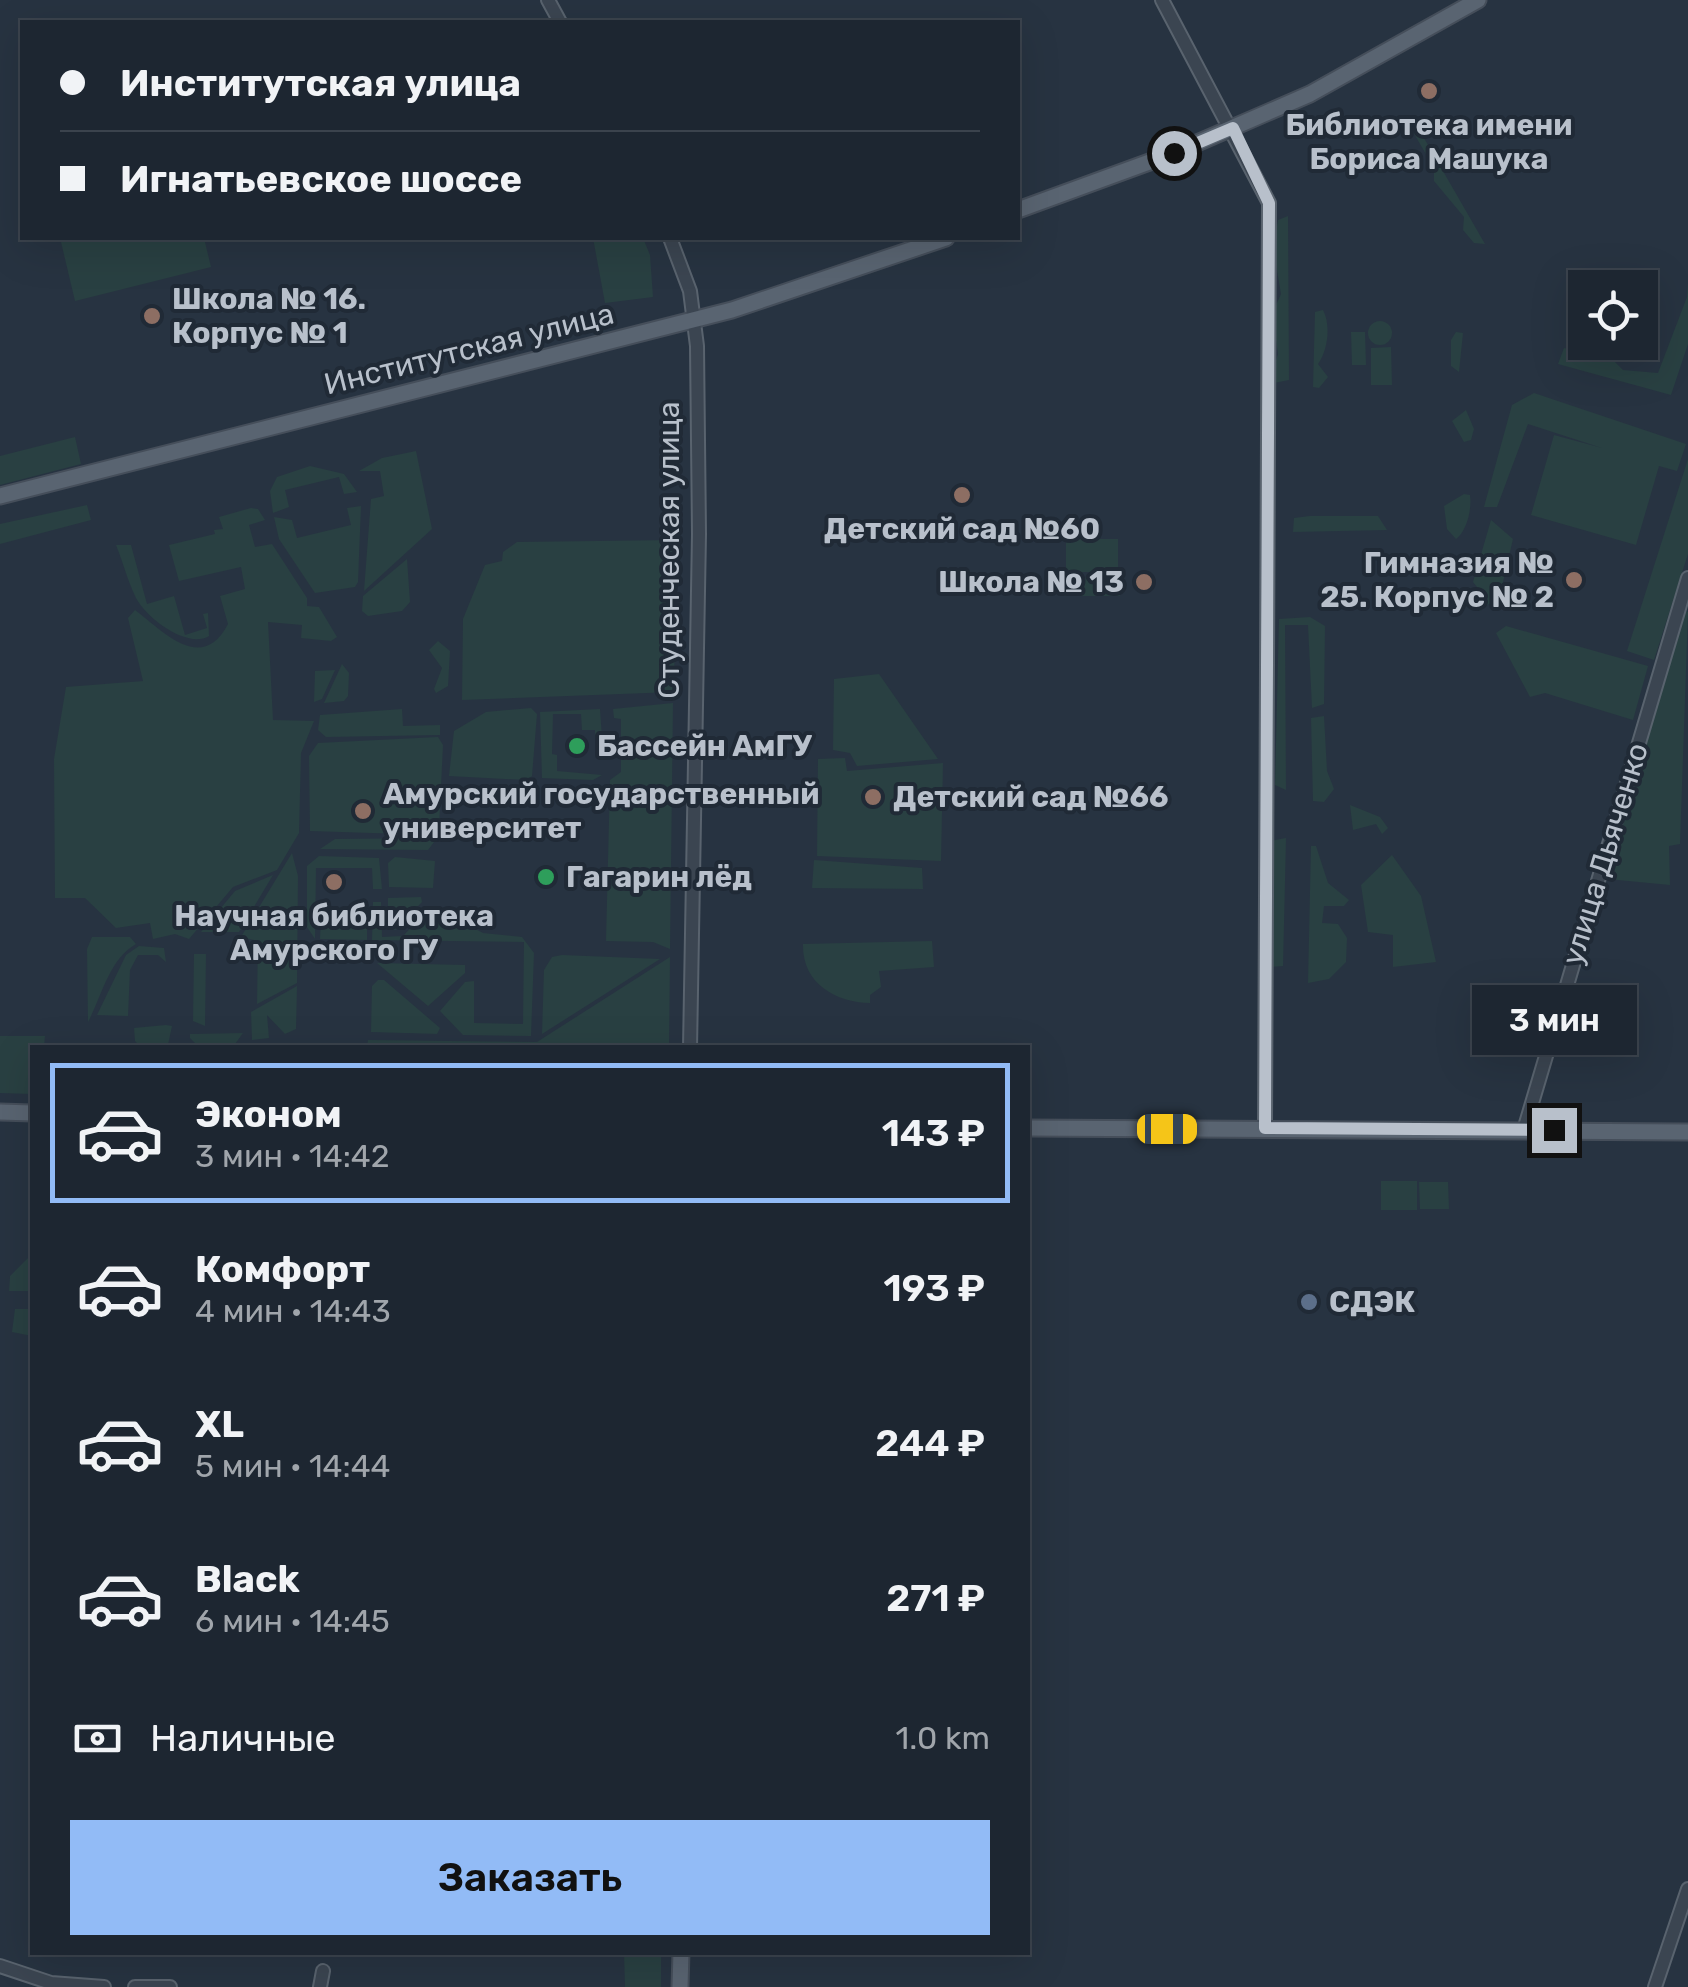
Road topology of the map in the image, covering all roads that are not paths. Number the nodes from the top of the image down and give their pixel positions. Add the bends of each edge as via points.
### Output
1 (1162, 0) edge
2 (1478, 0) edge
3 (1233, 128) junction
4 (1020, 209) edge
5 (671, 240) edge
6 (940, 240) edge
7 (696, 319) junction
8 (0, 496) edge
9 (1688, 578) edge
10 (690, 1045) edge
11 (0, 1112) edge
12 (30, 1113) edge
13 (1030, 1128) edge
14 (1265, 1128) junction
15 (1524, 1130) junction
16 (1688, 1132) edge
17 (1688, 1889) edge
18 (681, 1955) edge
19 (0, 1966) edge
20 (323, 1971) dead end
21 (104, 1987) edge
22 (135, 1987) edge
23 (170, 1987) edge
24 (320, 1987) edge
25 (680, 1987) edge
26 (1656, 1987) edge

1 - 3 street
2 - 3 main road via 1310,94
3 - 4 main road
3 - 14 street via 1269,203
5 - 7 street, Студенческая улица
6 - 7 main road, Институтская улица
7 - 8 main road, Институтская улица
7 - 10 street, Студенческая улица
9 - 15 street, улица Дьяченко
11 - 12 main road
13 - 14 main road
14 - 15 main road
15 - 16 main road
17 - 26 street
18 - 25 main road
19 - 21 street via 52,1982
20 - 24 street
22 - 23 street

